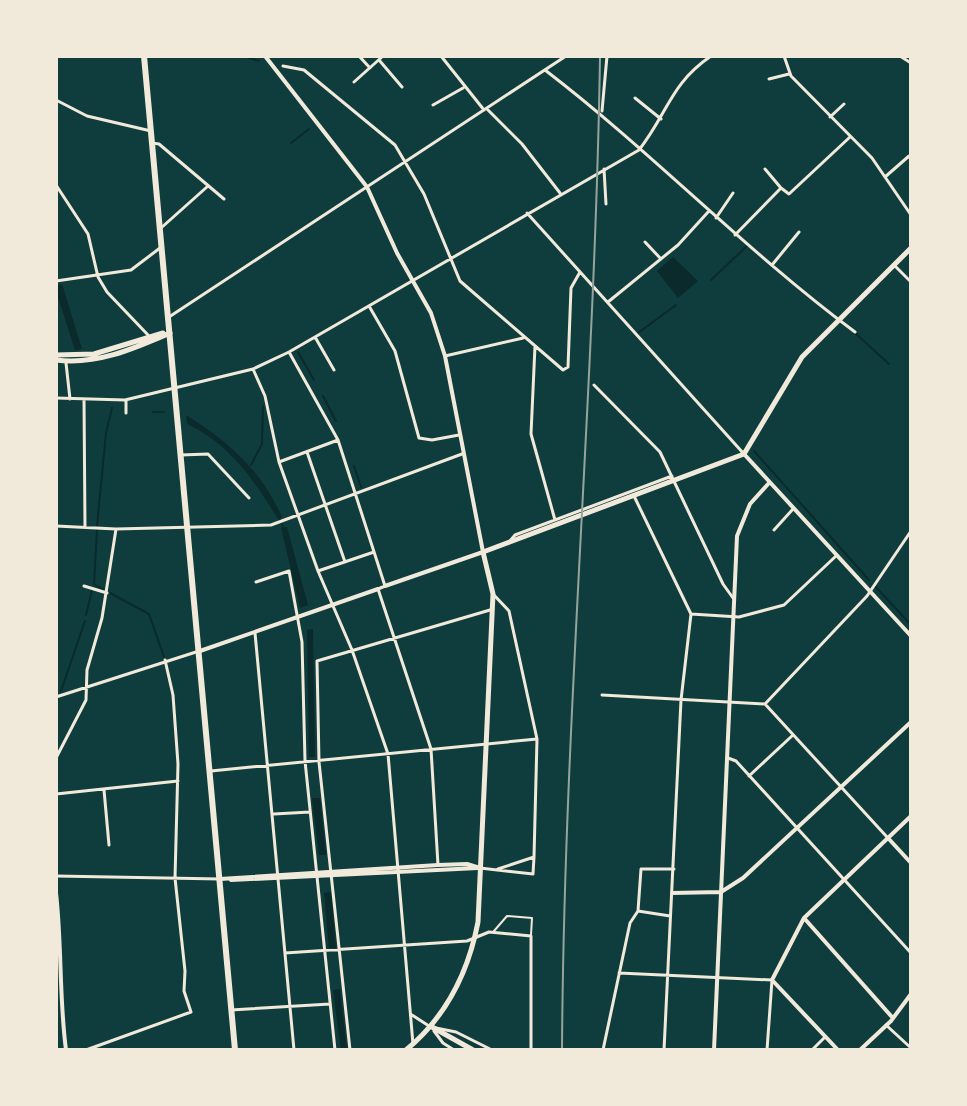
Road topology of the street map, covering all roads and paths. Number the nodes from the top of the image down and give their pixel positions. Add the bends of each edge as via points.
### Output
1 (144, 56) edge
2 (265, 56) edge
3 (359, 56) edge
4 (383, 56) edge
5 (441, 56) edge
6 (566, 56) edge
7 (607, 56) edge
8 (711, 56) edge
9 (784, 56) edge
10 (900, 56) edge
11 (379, 60) junction
12 (910, 60) edge
13 (283, 66) dead end
14 (370, 68) junction
15 (545, 70) junction
16 (790, 73) junction
17 (769, 79) dead end
18 (354, 82) dead end
19 (402, 87) dead end
20 (463, 88) junction
21 (635, 98) dead end
22 (56, 100) edge
23 (844, 104) dead end
24 (433, 105) dead end
25 (486, 110) junction
26 (601, 113) junction
27 (830, 117) junction
28 (661, 119) junction
29 (151, 131) junction
30 (850, 137) junction
31 (152, 143) junction
32 (639, 150) junction
33 (911, 159) edge
34 (405, 162) junction
35 (604, 169) junction
36 (765, 169) dead end
37 (885, 177) dead end
38 (56, 185) edge
39 (208, 186) junction
40 (367, 187) junction
41 (781, 188) junction
42 (733, 193) dead end
43 (560, 194) junction
44 (224, 199) dead end
45 (606, 204) dead end
46 (709, 211) junction
47 (527, 213) junction
48 (911, 215) edge
49 (716, 218) junction
50 (161, 228) junction
51 (799, 232) dead end
52 (735, 235) junction
53 (645, 242) dead end
54 (163, 247) junction
55 (911, 248) edge
56 (450, 259) junction
57 (661, 259) junction
58 (772, 265) junction
59 (894, 265) junction
60 (580, 272) junction
61 (98, 277) junction
62 (56, 281) edge
63 (412, 282) junction
64 (911, 282) edge
65 (608, 302) junction
66 (369, 306) junction
67 (169, 317) junction
68 (837, 319) junction
69 (171, 332) junction
70 (855, 332) dead end
71 (148, 335) junction
72 (315, 337) junction
73 (523, 338) junction
74 (535, 346) junction
75 (289, 352) junction
76 (445, 356) junction
77 (56, 357) edge
78 (66, 361) junction
79 (253, 369) junction
80 (334, 370) dead end
81 (594, 385) dead end
82 (176, 388) junction
83 (56, 398) edge
84 (70, 399) junction
85 (84, 399) junction
86 (125, 400) junction
87 (126, 413) dead end
88 (459, 435) junction
89 (338, 440) junction
90 (307, 452) junction
91 (462, 454) junction
92 (744, 454) junction
93 (181, 455) junction
94 (279, 462) junction
95 (673, 479) junction
96 (769, 483) junction
97 (355, 495) junction
98 (634, 496) junction
99 (249, 498) dead end
100 (326, 505) junction
101 (793, 509) junction
102 (298, 515) junction
103 (555, 520) junction
104 (56, 526) edge
105 (85, 527) junction
106 (187, 527) junction
107 (116, 529) junction
108 (774, 530) dead end
109 (911, 531) edge
110 (510, 541) junction
111 (374, 552) junction
112 (483, 552) junction
113 (836, 556) junction
114 (345, 562) junction
115 (318, 571) junction
116 (256, 582) dead end
117 (84, 586) dead end
118 (385, 586) junction
119 (378, 589) junction
120 (869, 592) junction
121 (107, 593) junction
122 (493, 594) junction
123 (733, 598) junction
124 (334, 604) junction
125 (492, 609) junction
126 (691, 614) junction
127 (298, 617) junction
128 (734, 617) junction
129 (255, 633) junction
130 (394, 636) junction
131 (911, 636) edge
132 (352, 650) junction
133 (200, 651) junction
134 (165, 660) junction
135 (87, 687) junction
136 (602, 695) dead end
137 (56, 697) edge
138 (681, 700) junction
139 (730, 701) junction
140 (765, 704) junction
141 (911, 722) edge
142 (793, 735) junction
143 (537, 739) junction
144 (487, 744) junction
145 (431, 749) junction
146 (388, 754) junction
147 (56, 758) edge
148 (728, 758) junction
149 (319, 760) junction
150 (305, 761) junction
151 (268, 765) junction
152 (211, 771) junction
153 (749, 776) junction
154 (178, 781) junction
155 (842, 788) junction
156 (104, 790) junction
157 (56, 794) edge
158 (310, 812) junction
159 (274, 814) junction
160 (911, 816) edge
161 (797, 829) junction
162 (887, 837) junction
163 (109, 845) dead end
164 (534, 857) junction
165 (911, 863) edge
166 (438, 865) junction
167 (397, 867) junction
168 (480, 868) junction
169 (498, 869) junction
170 (674, 869) junction
171 (331, 871) junction
172 (315, 872) junction
173 (278, 874) junction
174 (397, 874) junction
175 (56, 876) edge
176 (175, 878) junction
177 (316, 878) junction
178 (332, 878) junction
179 (220, 879) junction
180 (279, 880) junction
181 (844, 880) junction
182 (721, 892) junction
183 (56, 893) edge
184 (672, 893) junction
185 (638, 911) junction
186 (670, 916) junction
187 (804, 918) junction
188 (494, 932) junction
189 (531, 936) junction
190 (475, 937) junction
191 (405, 946) junction
192 (338, 950) junction
193 (324, 951) junction
194 (285, 953) junction
195 (911, 953) edge
196 (619, 973) junction
197 (668, 975) junction
198 (718, 978) junction
199 (772, 980) junction
200 (911, 994) edge
201 (330, 1004) junction
202 (290, 1006) junction
203 (231, 1010) junction
204 (411, 1013) junction
205 (892, 1017) junction
206 (886, 1025) junction
207 (432, 1027) junction
208 (825, 1037) junction
209 (413, 1044) junction
210 (911, 1048) edge
211 (66, 1050) edge
212 (86, 1050) edge
213 (235, 1050) edge
214 (294, 1050) edge
215 (335, 1050) edge
216 (350, 1050) edge
217 (406, 1050) edge
218 (454, 1050) edge
219 (473, 1050) edge
220 (492, 1050) edge
221 (531, 1050) edge
222 (603, 1050) edge
223 (664, 1050) edge
224 (714, 1050) edge
225 (767, 1050) edge
226 (812, 1050) edge
227 (838, 1050) edge
228 (860, 1050) edge

1 - 29 highway
2 - 40 street
3 - 14 street
4 - 11 street
5 - 20 street
6 - 15 street
7 - 26 street
8 - 28 street via 683,77
9 - 16 street
10 - 12 street
11 - 14 street
11 - 19 street
13 - 34 street via 304,70 395,145
14 - 18 street
15 - 25 street
15 - 26 street
16 - 17 street
16 - 27 street
20 - 24 street
20 - 25 street
21 - 28 street
22 - 29 street via 87,116
23 - 27 street
25 - 34 street
25 - 43 street via 522,144
26 - 32 street
27 - 30 street
28 - 32 street
29 - 31 highway
30 - 41 street via 789,194
30 - 48 street via 872,158
31 - 39 street
31 - 50 highway
32 - 35 street
32 - 46 street
33 - 37 street
34 - 40 street
34 - 56 street
35 - 43 street
35 - 45 street
36 - 41 street
38 - 61 street via 88,234
39 - 44 street
39 - 50 street
40 - 63 street
40 - 67 street
41 - 52 street
42 - 49 street
43 - 47 street
46 - 49 street
46 - 57 street
47 - 56 street
47 - 60 street
49 - 52 street
50 - 54 highway
51 - 58 street
52 - 58 street
53 - 57 street
54 - 61 street via 131,270
54 - 67 highway
55 - 59 main road
56 - 63 street
56 - 73 street via 467,289
57 - 65 street
58 - 68 street
59 - 64 street
59 - 68 main road
60 - 65 street
60 - 74 street via 571,288 568,367 563,370
61 - 62 street
61 - 71 street
63 - 66 street
63 - 76 street via 431,313
65 - 92 street
66 - 72 street
66 - 88 street via 395,351 419,438
67 - 69 highway
68 - 70 street
68 - 92 main road via 795,367
69 - 71 main road
69 - 78 main road via 129,351
69 - 82 highway
71 - 77 main road via 94,354
72 - 75 street
72 - 80 street
73 - 74 street
73 - 76 street
74 - 103 street via 531,434
75 - 79 street
75 - 89 street
76 - 88 street
77 - 78 main road
78 - 84 street
79 - 82 street
79 - 94 street via 265,396
81 - 95 street via 660,452
82 - 86 street
82 - 93 highway
83 - 84 street
84 - 85 street
85 - 86 street
85 - 105 street
86 - 87 street
88 - 91 street
89 - 90 street
89 - 97 street
90 - 94 street
90 - 100 street
91 - 97 street
91 - 112 street
92 - 95 main road
92 - 96 street
93 - 99 street via 208,454
93 - 106 highway
94 - 102 street
95 - 98 main road
95 - 103 street
95 - 123 street
96 - 101 street
96 - 123 street via 741,522
97 - 100 street
97 - 111 street
98 - 110 main road
98 - 126 street
100 - 102 street
100 - 114 street
101 - 108 street
101 - 113 street
102 - 106 street via 275,523
102 - 115 street
103 - 110 street
104 - 105 street
105 - 107 street
106 - 107 street
106 - 133 highway
107 - 121 street
109 - 120 street
110 - 112 main road
111 - 114 street
111 - 118 street
112 - 118 street
112 - 122 main road
113 - 120 street
113 - 128 street via 784,605
114 - 115 street
115 - 124 street
116 - 127 street via 289,571
117 - 121 street
118 - 119 street
119 - 124 street
119 - 130 street
120 - 131 street
120 - 140 street
121 - 135 street
122 - 125 main road
122 - 143 street via 509,611
123 - 128 street
124 - 127 street
124 - 132 street
125 - 130 street
125 - 144 main road
126 - 128 street
126 - 138 street
127 - 129 street
127 - 150 street
128 - 139 street
129 - 133 street
129 - 151 street
130 - 132 street
130 - 145 street
132 - 146 street
132 - 149 street via 317,661
133 - 134 street
133 - 152 highway
134 - 135 street
134 - 154 street via 173,695
135 - 137 street
135 - 147 street via 86,700
136 - 138 street
138 - 139 street
138 - 170 street
139 - 140 street
139 - 148 street
140 - 142 street
141 - 155 street
142 - 153 street
142 - 155 street
143 - 144 street
143 - 164 street
144 - 145 street
144 - 168 main road
145 - 146 street
145 - 166 street
146 - 149 street
146 - 167 street
148 - 153 street
148 - 182 street
149 - 150 street
149 - 171 street
150 - 151 street
150 - 158 street
151 - 152 street
151 - 159 street
152 - 179 highway
153 - 161 street
154 - 156 street
154 - 176 street
155 - 161 street
155 - 162 street
156 - 157 street
156 - 163 street
158 - 159 street
158 - 172 street
159 - 173 street
160 - 162 street
161 - 181 street
161 - 182 street
162 - 165 street
162 - 181 street
164 - 169 street
164 - 169 street via 533,874
166 - 167 street
166 - 168 street
167 - 171 street
167 - 174 street
168 - 169 street
168 - 174 street
168 - 190 main road
170 - 184 street
170 - 185 street via 641,869
171 - 172 street
171 - 178 street
172 - 173 street
172 - 177 street
173 - 179 street
173 - 180 street
174 - 178 street
174 - 191 street
175 - 176 street
176 - 179 street
176 - 212 street via 184,991 191,1012
177 - 178 street
177 - 180 street
177 - 193 street
178 - 192 street
179 - 180 street
179 - 203 highway
180 - 194 street
181 - 187 street
181 - 195 street
182 - 184 street
182 - 198 street
183 - 211 street
184 - 186 street
185 - 186 street
185 - 196 street via 630,923
186 - 197 street
187 - 199 street
187 - 205 street
188 - 189 street
188 - 189 lane via 507,916 532,918
188 - 190 street
189 - 221 street
190 - 191 street
190 - 207 main road via 464,973
191 - 192 street
191 - 204 street
192 - 193 street
192 - 216 street
193 - 194 street
193 - 201 street
194 - 202 street
196 - 197 street
196 - 222 street
197 - 198 street
197 - 223 street
198 - 199 street
198 - 224 street
199 - 208 street
199 - 225 street
200 - 205 street
201 - 202 street
201 - 215 street
202 - 203 street
202 - 214 street
203 - 213 highway
204 - 207 street
204 - 209 street
205 - 206 street
206 - 210 street
206 - 228 street
207 - 209 main road
207 - 218 street
207 - 219 main road
207 - 220 street
208 - 226 street
208 - 227 street
209 - 217 main road

